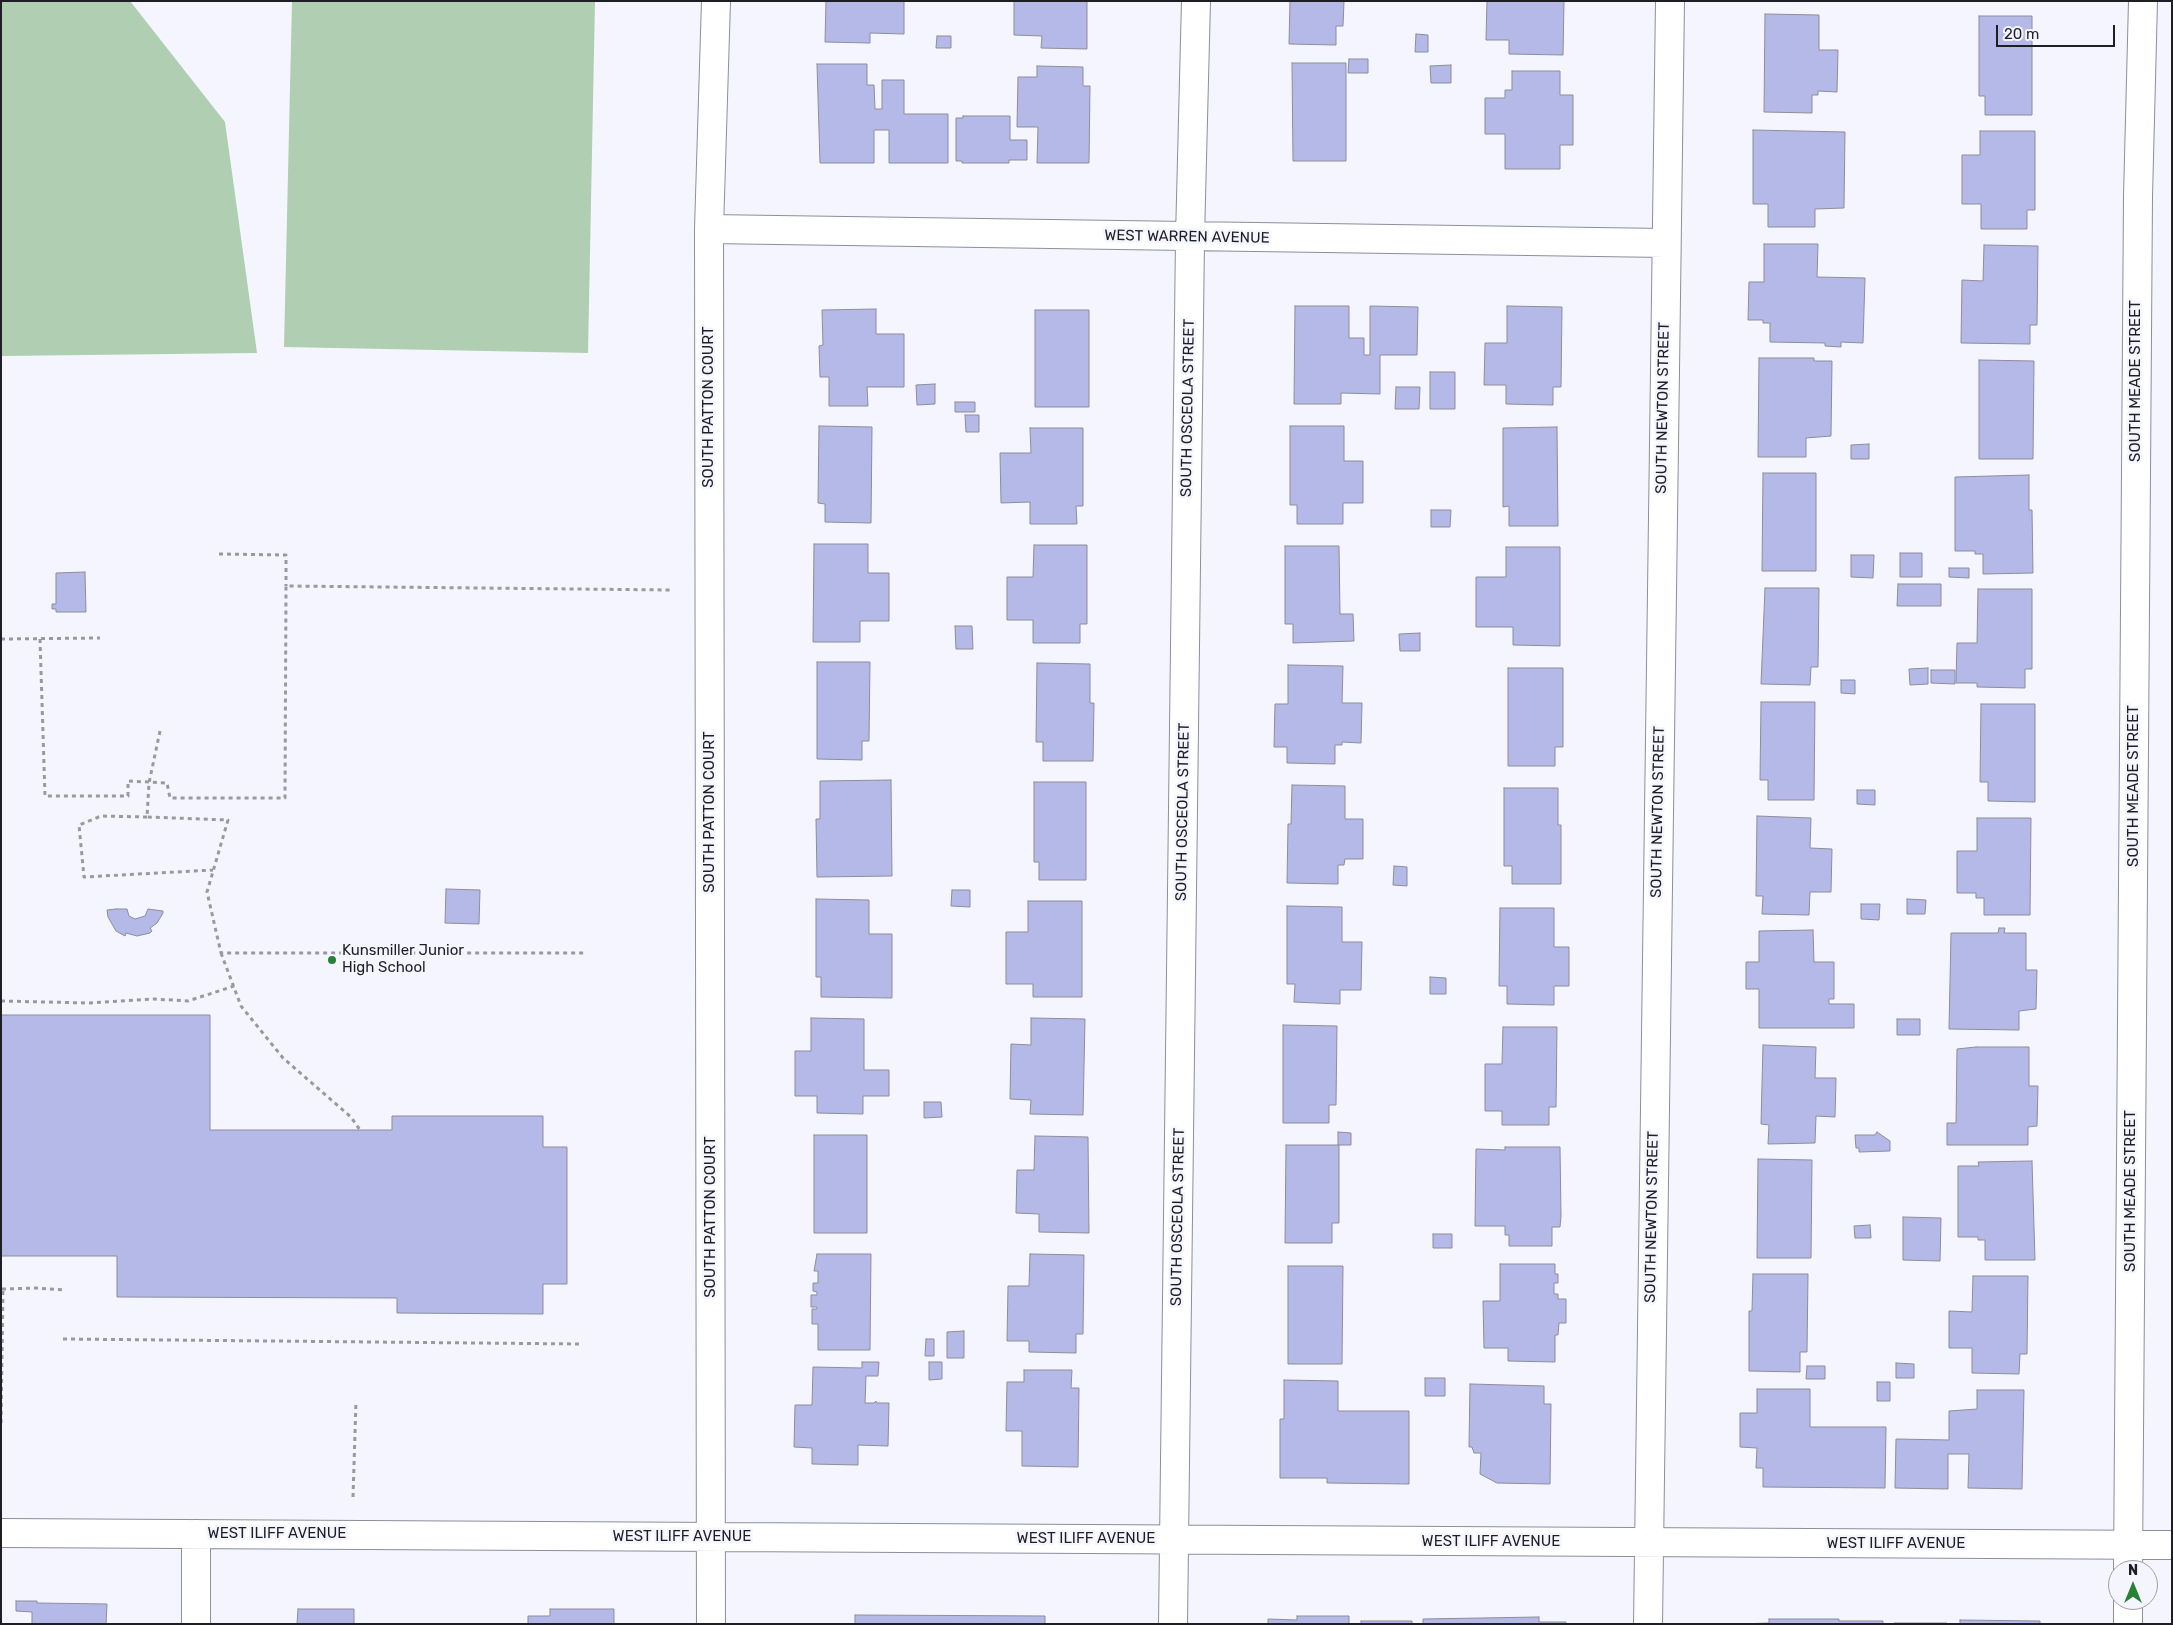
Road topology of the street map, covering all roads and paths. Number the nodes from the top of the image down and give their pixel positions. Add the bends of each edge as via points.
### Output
1 (716, 1) edge
2 (1196, 1) edge
3 (1670, 1) edge
4 (2143, 1) edge
5 (709, 229) junction
6 (1190, 238) junction
7 (1665, 243) junction
8 (219, 554) dead end
9 (286, 586) junction
10 (671, 590) dead end
11 (100, 638) dead end
12 (1, 639) edge
13 (40, 639) junction
14 (160, 732) dead end
15 (149, 783) junction
16 (147, 817) junction
17 (214, 870) junction
18 (221, 953) junction
19 (587, 953) dead end
20 (234, 986) junction
21 (1, 1001) edge
22 (360, 1130) dead end
23 (2, 1289) edge
24 (64, 1290) dead end
25 (63, 1338) dead end
26 (582, 1344) dead end
27 (356, 1401) dead end
28 (1, 1423) edge
29 (353, 1497) dead end
30 (1, 1533) edge
31 (196, 1534) junction
32 (712, 1537) junction
33 (1173, 1540) junction
34 (1648, 1542) junction
35 (2172, 1545) edge
36 (2128, 1558) edge
37 (2128, 1610) edge
38 (196, 1624) edge
39 (711, 1624) edge
40 (1173, 1624) edge
41 (1648, 1624) edge
42 (2128, 1624) edge

1 - 5 street, SOUTH PATTON COURT
2 - 6 street, SOUTH OSCEOLA STREET
3 - 7 street, SOUTH NEWTON STREET
4 - 36 street, SOUTH MEADE STREET via 2138,197
5 - 6 street, WEST WARREN AVENUE
5 - 32 street, SOUTH PATTON COURT
6 - 7 street, WEST WARREN AVENUE
6 - 33 street, SOUTH OSCEOLA STREET
7 - 34 street, SOUTH NEWTON STREET
8 - 9 path via 286,555
9 - 10 path
9 - 15 path via 285,798 170,798 166,783
11 - 13 path
12 - 13 path
13 - 15 path via 45,796 128,796 128,781
14 - 15 path
15 - 16 path
16 - 17 path via 228,820
16 - 17 path via 101,816 79,825 84,877
17 - 18 path via 207,892
18 - 19 path
18 - 20 path
20 - 21 path via 188,1001
20 - 22 path via 241,1006 283,1058 351,1117
23 - 24 path
23 - 28 path
25 - 26 path
27 - 29 path
30 - 31 street, WEST ILIFF AVENUE
31 - 32 street, WEST ILIFF AVENUE
31 - 38 street
32 - 33 street, WEST ILIFF AVENUE
32 - 39 street, SOUTH PATTON COURT
33 - 34 street, WEST ILIFF AVENUE
33 - 40 street, SOUTH OSCEOLA STREET
34 - 36 street, WEST ILIFF AVENUE
34 - 41 street, SOUTH NEWTON STREET
35 - 36 street, WEST ILIFF AVENUE
37 - 42 street

